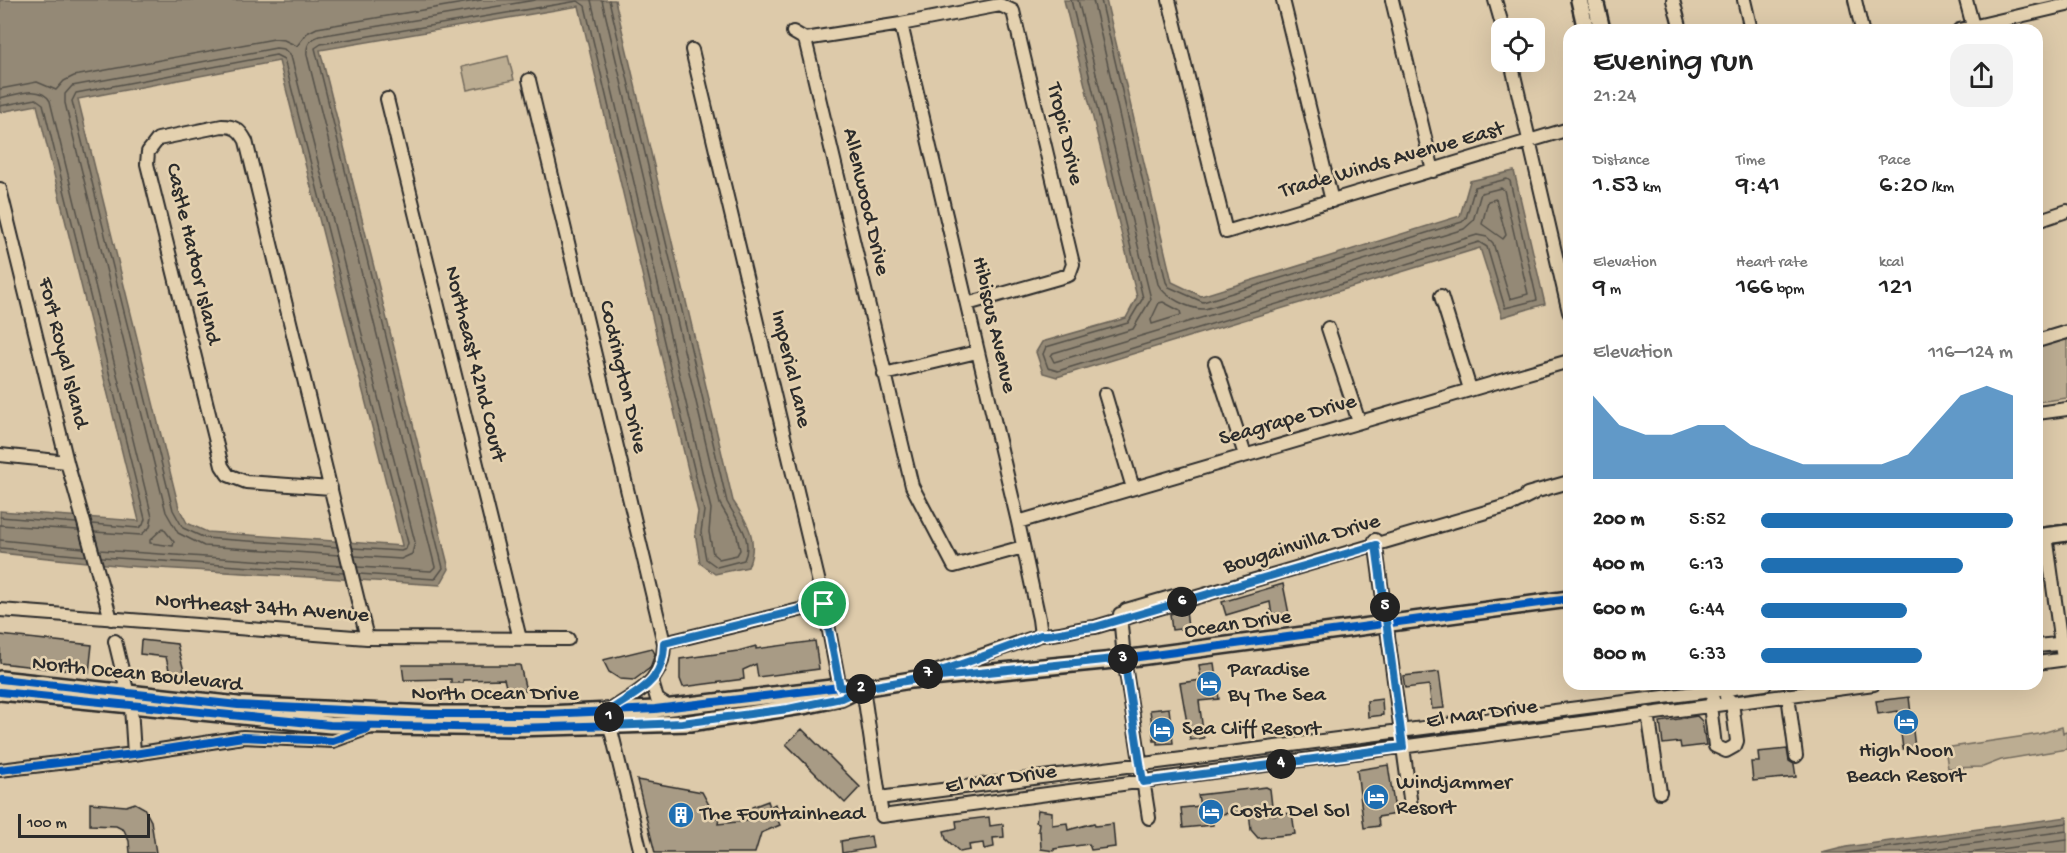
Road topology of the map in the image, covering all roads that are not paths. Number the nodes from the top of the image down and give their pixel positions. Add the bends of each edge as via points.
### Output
1 (1169, 0) edge
2 (1283, 0) edge
3 (1392, 0) edge
4 (1496, 0) edge
5 (1579, 0) edge
6 (1595, 0) edge
7 (1673, 0) edge
8 (1744, 0) edge
9 (1855, 0) edge
10 (1966, 0) edge
11 (2067, 5) edge
12 (1500, 18) edge
13 (901, 24) junction
14 (1585, 24) edge
15 (1601, 24) edge
16 (1679, 24) edge
17 (1750, 24) edge
18 (1861, 24) edge
19 (1972, 24) edge
20 (1989, 24) edge
21 (793, 32) dead end
22 (805, 39) junction
23 (692, 50) dead end
24 (1514, 72) edge
25 (529, 80) dead end
26 (387, 99) dead end
27 (1563, 131) edge
28 (1531, 142) junction
29 (1432, 171) junction
30 (0, 189) edge
31 (1332, 201) junction
32 (2067, 211) edge
33 (2043, 218) edge
34 (1563, 285) edge
35 (1442, 296) dead end
36 (967, 304) junction
37 (1328, 328) dead end
38 (2067, 332) edge
39 (2043, 339) edge
40 (977, 352) junction
41 (1215, 363) dead end
42 (1563, 363) edge
43 (884, 374) junction
44 (1470, 389) junction
45 (1105, 394) dead end
46 (2067, 409) edge
47 (2043, 412) edge
48 (1359, 422) junction
49 (0, 455) edge
50 (1245, 455) junction
51 (68, 462) junction
52 (1563, 484) edge
53 (1133, 488) junction
54 (331, 489) junction
55 (1018, 522) junction
56 (2067, 533) edge
57 (2043, 536) edge
58 (1376, 541) junction
59 (2043, 541) edge
60 (1023, 547) junction
61 (1563, 600) edge
62 (824, 604) junction
63 (0, 610) edge
64 (1144, 614) junction
65 (1120, 616) junction
66 (111, 619) junction
67 (1387, 623) junction
68 (1041, 635) junction
69 (367, 638) junction
70 (520, 639) junction
71 (568, 639) dead end
72 (115, 641) dead end
73 (1122, 641) junction
74 (664, 643) junction
75 (2064, 643) edge
76 (2043, 645) edge
77 (1124, 658) junction
78 (2065, 659) edge
79 (2043, 662) edge
80 (0, 679) edge
81 (911, 680) junction
82 (652, 681) junction
83 (863, 688) junction
84 (1695, 690) edge
85 (1717, 690) edge
86 (1721, 690) edge
87 (1827, 690) edge
88 (0, 692) edge
89 (840, 692) junction
90 (1788, 695) junction
91 (129, 700) junction
92 (1732, 702) junction
93 (1710, 705) junction
94 (270, 707) joint
95 (670, 708) junction
96 (609, 711) junction
97 (1648, 713) junction
98 (277, 721) joint
99 (610, 726) junction
100 (372, 727) junction
101 (132, 728) junction
102 (1401, 729) junction
103 (1403, 747) junction
104 (134, 754) junction
105 (1796, 756) dead end
106 (110, 757) junction
107 (1140, 763) junction
108 (0, 770) edge
109 (1143, 782) junction
110 (1659, 792) dead end
111 (879, 798) junction
112 (1411, 806) dead end
113 (1149, 818) dead end
114 (641, 853) edge

1 - 31 street, Trade Winds Avenue East via 1226,232
2 - 31 street
3 - 29 street
4 - 12 street
5 - 14 main road
6 - 15 main road
7 - 16 street
8 - 17 street
9 - 18 street
10 - 19 street
11 - 20 street
13 - 22 street
13 - 36 street, Hibiscus Avenue
13 - 36 street, Tropic Drive via 1000,5 1013,11 1073,264 1069,275
21 - 22 street
22 - 43 street, Allenwood Drive
23 - 62 street, Imperial Lane
24 - 28 street
25 - 74 street, Codrington Drive
26 - 70 street, Northeast 42nd Court
27 - 28 street, Trade Winds Avenue East
28 - 29 street, Trade Winds Avenue East
28 - 34 street
29 - 31 street, Trade Winds Avenue East
30 - 51 street, Fort Royal Island
32 - 33 street
35 - 44 street
36 - 40 street, Hibiscus Avenue
37 - 48 street
38 - 39 street
40 - 43 street
40 - 55 street, Hibiscus Avenue
41 - 50 street
42 - 44 street, Seagrape Drive
43 - 60 street, Allenwood Drive via 912,486 954,566
44 - 48 street, Seagrape Drive
45 - 53 street
46 - 47 street
48 - 50 street, Seagrape Drive
49 - 51 street, Fort Royal Island
50 - 53 street, Seagrape Drive
51 - 66 street
52 - 58 street, Bougainvilla Drive via 1462,511
53 - 55 street, Seagrape Drive
54 - 54 street, Castle Harbor Island via 246,141 232,126 158,139 147,152 149,174 222,466 228,475 246,482
54 - 69 street, Castle Harbor Island
55 - 60 street, Hibiscus Avenue
56 - 57 main road
58 - 64 street, Bougainvilla Drive
58 - 65 street, Bougainvilla Drive
58 - 67 street
59 - 75 street
60 - 68 street, Hibiscus Avenue
61 - 67 main road, Ocean Drive
62 - 74 street
62 - 89 street, Imperial Lane
63 - 66 street, Northeast 34th Avenue
64 - 65 street, Bougainvilla Drive
64 - 73 street
65 - 68 street, Bougainvilla Drive via 1095,627
65 - 73 street
66 - 69 street, Northeast 34th Avenue
67 - 77 main road, Ocean Drive
67 - 102 street
68 - 81 street, Bougainvilla Drive
69 - 70 street, Northeast 34th Avenue
70 - 71 street, Northeast 34th Avenue
72 - 91 street
73 - 77 street
74 - 82 street, Codrington Drive via 664,657
75 - 76 street
75 - 78 street
77 - 81 main road, Ocean Drive
77 - 107 street
78 - 79 street
80 - 91 main road, North Ocean Boulevard
81 - 83 main road, North Ocean Drive
82 - 95 street via 657,699
82 - 96 street
83 - 89 main road, North Ocean Drive
83 - 111 street
84 - 102 street, El Mar Drive
85 - 93 street
86 - 92 street
87 - 90 street, El Mar Drive
88 - 91 main road, North Ocean Boulevard
89 - 95 main road, North Ocean Drive
89 - 99 main road, North Ocean Drive via 788,709 690,723
90 - 92 street, El Mar Drive
90 - 105 street
91 - 94 main road, North Ocean Boulevard
91 - 98 main road, North Ocean Boulevard
91 - 101 street
92 - 93 street, El Mar Drive
92 - 93 street via 1737,741 1735,747 1726,751 1715,746
93 - 97 street, El Mar Drive
94 - 96 main road, North Ocean Drive via 430,714
95 - 96 main road, North Ocean Drive
96 - 99 street
97 - 103 street, El Mar Drive
97 - 110 street
98 - 100 main road, North Ocean Drive
99 - 100 main road, North Ocean Drive
99 - 114 street
100 - 104 street via 346,738 320,741 243,737
101 - 104 street
101 - 106 street via 121,748
102 - 103 street
102 - 107 street, El Mar Drive
103 - 109 street, El Mar Drive
103 - 112 street
104 - 106 street
106 - 108 street
107 - 109 street
107 - 111 street, El Mar Drive
109 - 111 street, El Mar Drive via 882,816
109 - 113 street

